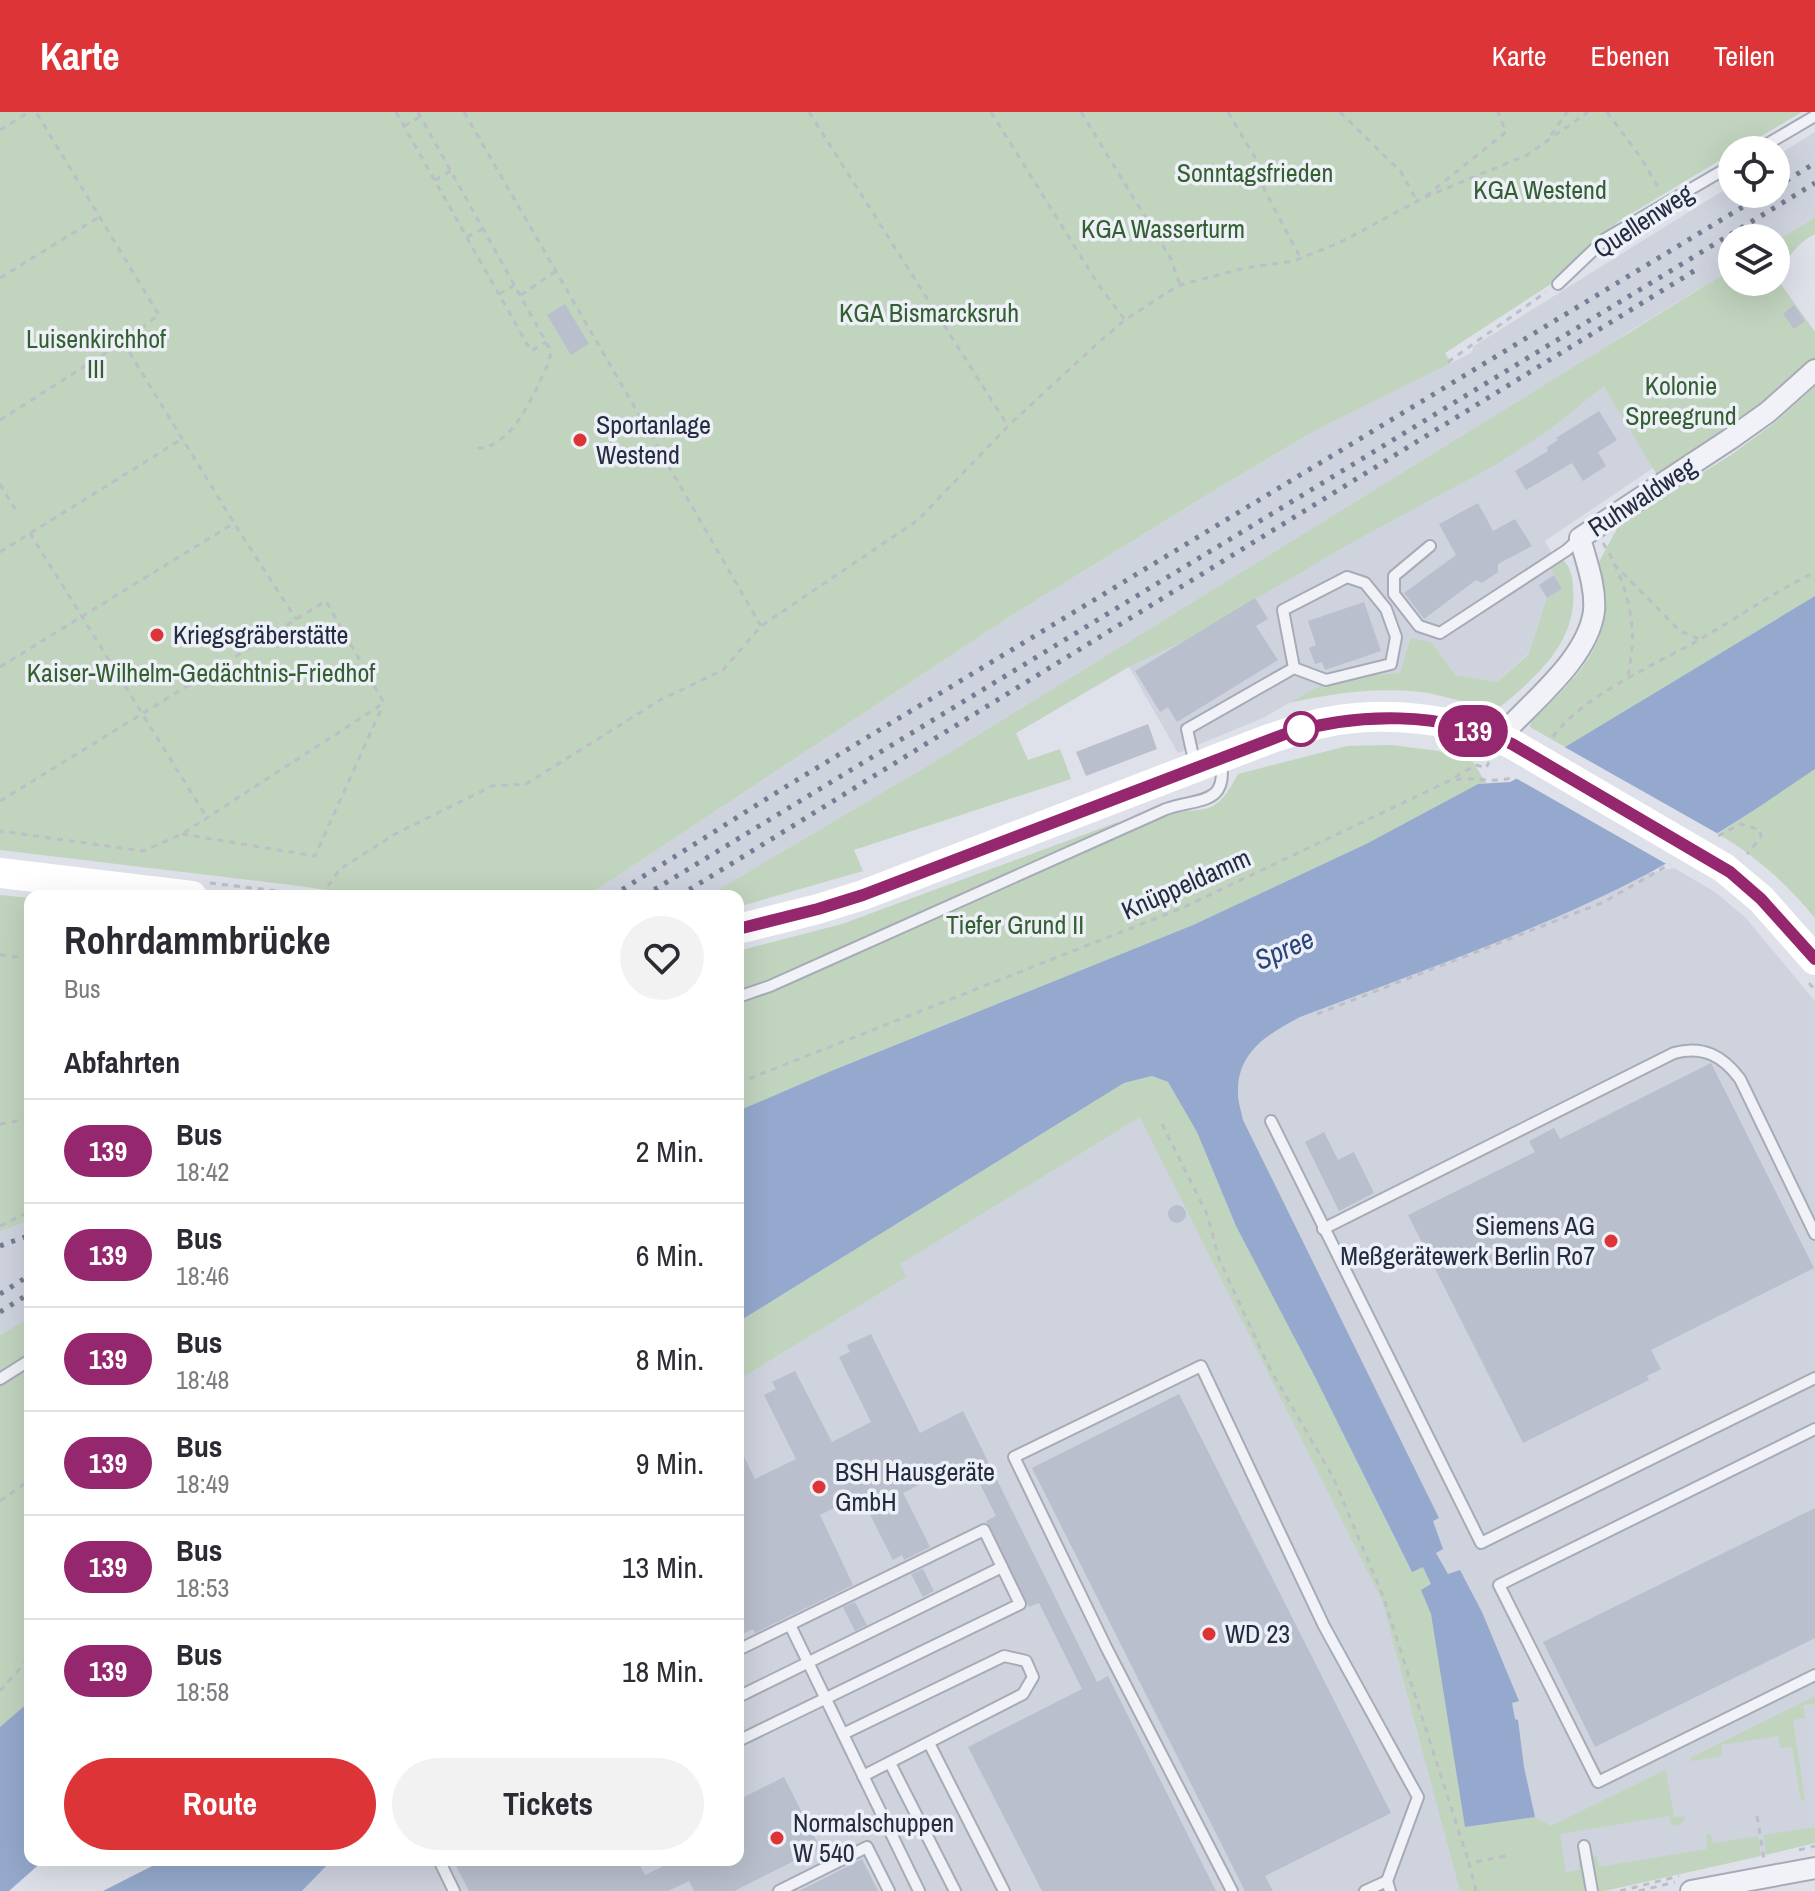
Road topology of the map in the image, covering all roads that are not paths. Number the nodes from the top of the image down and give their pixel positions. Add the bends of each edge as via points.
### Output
1 (1815, 116) edge
2 (1781, 136) edge
3 (1718, 173) edge
4 (1558, 284) road end
5 (1815, 370) edge
6 (1580, 538) junction
7 (1430, 546) dead end
8 (1294, 668) junction
9 (1500, 748) junction
10 (1208, 762) junction
11 (0, 873) edge
12 (142, 890) edge
13 (744, 927) edge
14 (1815, 960) edge
15 (744, 995) edge
16 (1271, 1121) dead end
17 (1323, 1229) junction
18 (1815, 1234) edge
19 (24, 1364) edge
20 (1815, 1378) edge
21 (0, 1379) edge
22 (1815, 1429) edge
23 (1002, 1567) junction
24 (790, 1625) junction
25 (744, 1647) edge
26 (808, 1662) junction
27 (1815, 1675) edge
28 (744, 1694) edge
29 (826, 1699) junction
30 (843, 1734) junction
31 (744, 1738) edge
32 (929, 1743) junction
33 (890, 1763) junction
34 (863, 1776) junction
35 (1584, 1846) dead end
36 (442, 1866) edge
37 (1815, 1868) edge
38 (1388, 1886) edge
39 (454, 1891) edge
40 (779, 1891) edge
41 (889, 1891) edge
42 (919, 1891) edge
43 (955, 1891) edge
44 (1004, 1891) edge
45 (1232, 1891) edge
46 (1365, 1891) edge
47 (1592, 1891) edge
48 (1691, 1891) edge

1 - 2 lane
3 - 4 lane, Quellenweg via 1605,239
5 - 6 street, Ruhwaldweg via 1768,412
6 - 7 lane via 1440,633 1419,626 1394,594 1394,576
6 - 9 street, Ruhwaldweg via 1592,579 1594,610 1588,635
8 - 8 lane via 1283,610 1347,577 1365,583 1386,609 1396,637 1391,664 1326,680
8 - 10 lane via 1187,729
9 - 10 main road via 1452,725 1369,718 1323,723
9 - 14 main road, bridge via 1735,861
10 - 13 main road via 863,895
10 - 15 lane via 1224,780 1215,794 1166,809
11 - 12 main road
16 - 17 lane
17 - 18 lane via 1687,1049 1715,1055 1740,1079
17 - 20 lane via 1481,1543
19 - 21 lane
22 - 27 lane via 1499,1585 1598,1782
23 - 24 lane via 984,1530
23 - 26 lane
23 - 29 lane via 1020,1604
24 - 25 lane
24 - 26 lane
26 - 28 lane
26 - 29 lane
29 - 30 lane
29 - 31 lane
30 - 32 lane via 1004,1656 1026,1661 1033,1677 1023,1694
30 - 34 lane
32 - 33 lane
32 - 44 lane
33 - 34 lane
33 - 43 lane
34 - 42 lane
35 - 47 lane
36 - 39 lane
37 - 48 street
38 - 45 lane via 1418,1797 1324,1626 1201,1366 1014,1457
38 - 46 lane
40 - 41 lane via 867,1847

